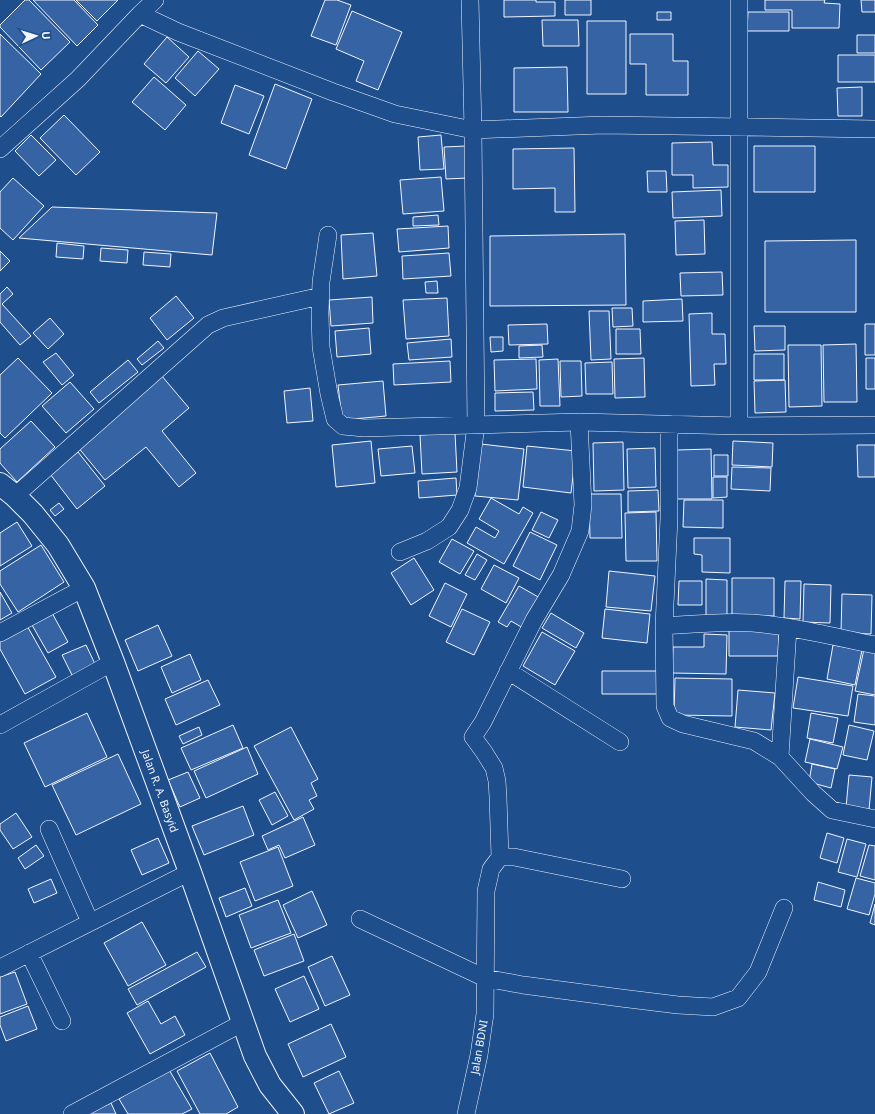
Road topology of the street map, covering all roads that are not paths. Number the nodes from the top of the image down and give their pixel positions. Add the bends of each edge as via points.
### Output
1 (155, 0) edge
2 (470, 0) edge
3 (740, 0) edge
4 (140, 14) junction
5 (738, 126) junction
6 (875, 129) edge
7 (473, 130) junction
8 (0, 149) edge
9 (328, 235) dead end
10 (321, 296) junction
11 (579, 422) junction
12 (669, 424) junction
13 (476, 425) junction
14 (875, 425) edge
15 (740, 426) junction
16 (8, 490) edge
17 (400, 552) dead end
18 (84, 588) junction
19 (664, 626) junction
20 (788, 628) junction
21 (0, 633) edge
22 (875, 645) edge
23 (113, 662) junction
24 (508, 671) junction
25 (0, 725) edge
26 (620, 742) dead end
27 (780, 757) junction
28 (875, 819) edge
29 (49, 829) dead end
30 (500, 857) junction
31 (190, 872) junction
32 (622, 879) dead end
33 (784, 908) dead end
34 (360, 920) dead end
35 (90, 922) junction
36 (29, 953) junction
37 (0, 968) edge
38 (485, 978) junction
39 (62, 1021) dead end
40 (244, 1022) junction
41 (72, 1114) edge
42 (293, 1114) edge
43 (466, 1114) edge

1 - 4 street
2 - 7 street
3 - 5 street
4 - 7 street via 178,32 333,92 388,111
4 - 8 street via 78,79
5 - 6 street
5 - 7 street via 602,125
5 - 15 street
7 - 13 street
9 - 10 street
10 - 13 street via 321,347 329,394 336,419 343,426 364,428
10 - 16 street via 215,322
11 - 12 street
11 - 13 street
11 - 24 street via 583,505 580,531 561,575
12 - 15 street
12 - 19 street via 669,518
13 - 17 street via 468,488 460,510 449,527 427,541
14 - 15 street
16 - 18 main road, Jalan R. A. Basyid via 33,514 58,545
18 - 21 street
18 - 23 main road, Jalan R. A. Basyid
19 - 20 street via 714,623
19 - 27 street via 665,706 670,718 683,724 754,741
20 - 22 street
20 - 27 street
23 - 25 street
23 - 31 main road, Jalan R. A. Basyid
24 - 26 street
24 - 30 street via 473,738 494,768 498,797
27 - 28 street via 832,810
29 - 35 street
30 - 32 street via 514,857
30 - 38 street, Jalan BDNI via 491,869 486,891
31 - 35 street
31 - 40 main road, Jalan R. A. Basyid
33 - 38 street via 758,972 738,998 713,1007 621,998
34 - 38 street
35 - 36 street
36 - 37 street
36 - 39 street
38 - 43 street, Jalan BDNI via 479,1055
40 - 41 street
40 - 42 main road, Jalan R. A. Basyid via 270,1085

